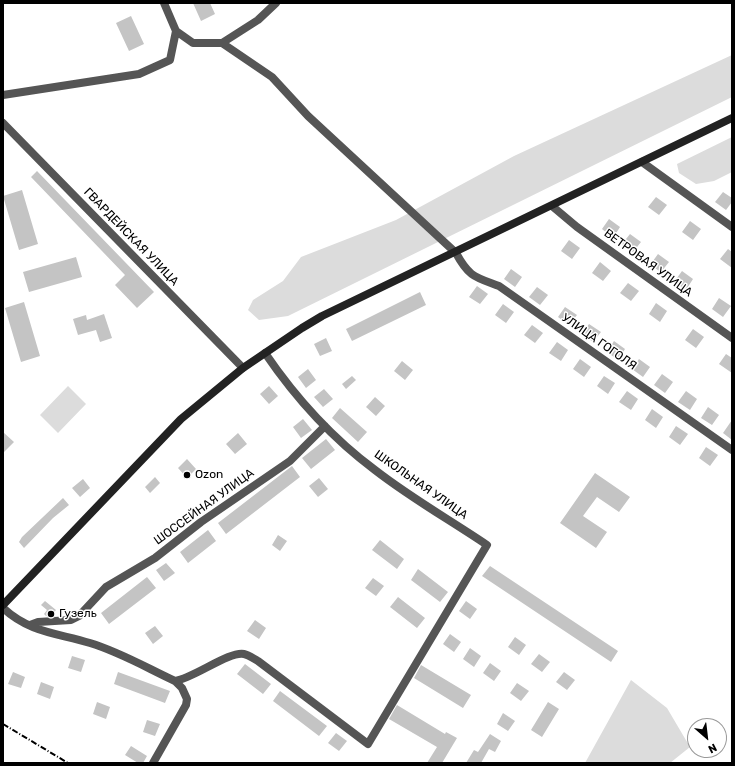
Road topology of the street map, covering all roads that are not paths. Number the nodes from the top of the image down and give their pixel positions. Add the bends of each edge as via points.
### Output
1 (164, 3) edge
2 (276, 3) edge
3 (176, 32) junction
4 (222, 42) junction
5 (3, 95) edge
6 (732, 118) edge
7 (3, 123) edge
8 (642, 162) junction
9 (552, 206) junction
10 (732, 227) edge
11 (456, 253) junction
12 (732, 338) edge
13 (265, 353) junction
14 (243, 368) junction
15 (325, 426) junction
16 (732, 450) edge
17 (3, 606) edge
18 (30, 626) junction
19 (175, 681) junction
20 (157, 761) edge

1 - 3 street
2 - 4 street via 258,20
3 - 4 street via 193,43
3 - 5 street via 170,60 139,74
4 - 11 street, УЛИЦА ГОГОЛЯ via 272,77 308,116
6 - 8 main road
7 - 14 street, ГВАРДЕЙСКАЯ УЛИЦА
8 - 9 main road
8 - 10 street
9 - 11 main road
9 - 12 street, ВЕТРОВАЯ УЛИЦА via 584,232
11 - 13 main road via 322,316
11 - 16 street, УЛИЦА ГОГОЛЯ via 465,269 473,276 499,286
13 - 14 main road
13 - 15 street, ШКОЛЬНАЯ УЛИЦА via 284,382
14 - 17 main road via 181,419
15 - 18 street, ШОССЕЙНАЯ УЛИЦА via 290,461 201,522 155,558 106,587 79,616 71,620 38,622
15 - 19 street, ШКОЛЬНАЯ УЛИЦА via 375,470 487,545 368,744 258,661 245,654 226,658 194,675
17 - 18 street via 13,617
18 - 19 street via 43,632 110,650
19 - 20 street via 187,699

